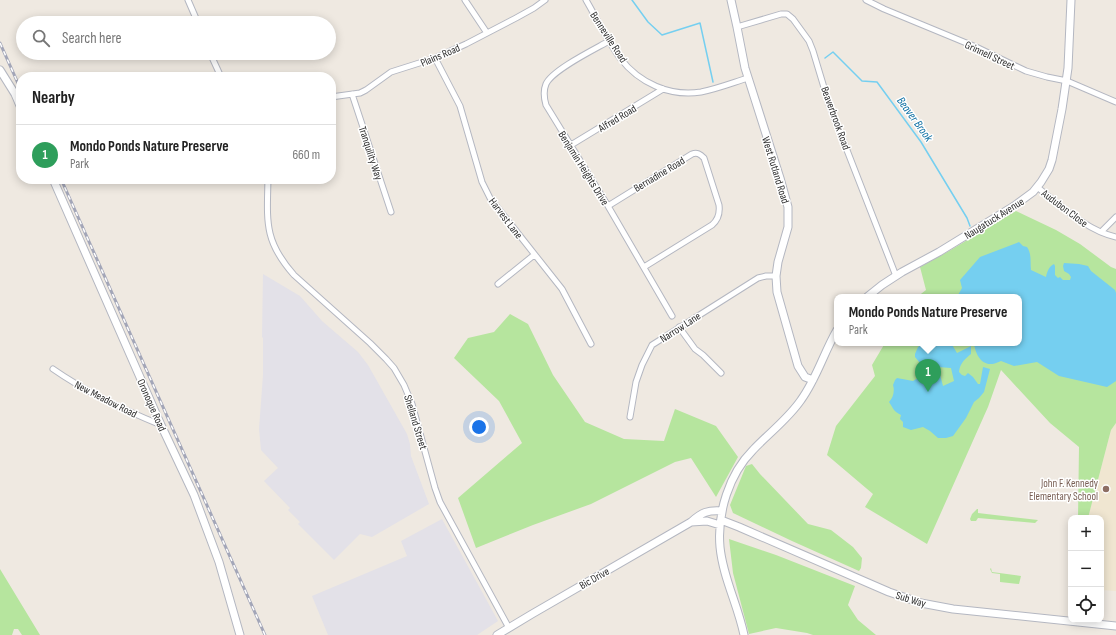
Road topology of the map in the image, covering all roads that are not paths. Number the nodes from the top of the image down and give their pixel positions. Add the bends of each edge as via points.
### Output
1 (188, 0) edge
2 (465, 0) edge
3 (545, 0) edge
4 (586, 0) edge
5 (731, 0) edge
6 (866, 0) edge
7 (1071, 0) edge
8 (195, 16) edge
9 (737, 27) junction
10 (487, 33) junction
11 (610, 41) junction
12 (435, 58) junction
13 (213, 60) edge
14 (0, 70) edge
15 (219, 72) edge
16 (748, 78) junction
17 (1067, 82) junction
18 (663, 89) junction
19 (352, 94) junction
20 (16, 96) edge
21 (336, 96) edge
22 (1116, 102) edge
23 (570, 145) junction
24 (55, 184) edge
25 (268, 184) edge
26 (1037, 187) junction
27 (608, 206) junction
28 (390, 212) dead end
29 (1116, 217) edge
30 (1101, 232) junction
31 (1116, 237) edge
32 (534, 255) junction
33 (644, 267) junction
34 (776, 276) junction
35 (896, 276) junction
36 (498, 284) dead end
37 (871, 294) edge
38 (672, 316) dead end
39 (679, 327) junction
40 (834, 336) edge
41 (591, 344) dead end
42 (53, 369) dead end
43 (721, 373) dead end
44 (813, 380) junction
45 (630, 417) dead end
46 (161, 425) junction
47 (722, 511) junction
48 (691, 522) junction
49 (720, 522) junction
50 (1116, 626) edge
51 (509, 628) junction
52 (240, 635) edge
53 (497, 635) edge
54 (744, 635) edge

1 - 8 street
2 - 10 street
3 - 10 street, Plains Road
4 - 11 street, Benneville Road
5 - 9 main road, West Rutland Road
6 - 17 street, Grinnell Street via 1026,71
7 - 17 main road, Naugatuck Avenue
9 - 16 main road, West Rutland Road
9 - 35 street, Beaverbrook Road via 787,14 809,41 829,104
10 - 12 street, Plains Road
11 - 18 street, Benneville Road via 630,69 649,84
11 - 23 street, Benjamin Heights Drive via 559,70 546,84 546,105
12 - 19 street, Plains Road via 392,72 366,90
12 - 32 street, Harvest Lane via 460,106 482,182 490,198
13 - 15 street
14 - 20 main road
16 - 18 street, Benneville Road via 701,92
16 - 34 main road, West Rutland Road via 788,207 788,227
17 - 22 street, Grinnell Street
17 - 26 main road, Naugatuck Avenue via 1049,169
18 - 23 street, Alfred Road
19 - 21 street, Plains Road
19 - 28 street, Tranquility Way
23 - 27 street, Benjamin Heights Drive
24 - 46 main road, Oronoque Road
25 - 51 street, Shelland Street via 268,224 274,247 294,275 370,342 399,376 412,404 440,502
26 - 30 street, Audubon Close via 1081,221
26 - 35 main road, Naugatuck Avenue via 1014,206
27 - 33 street, Benjamin Heights Drive
27 - 33 street, Bernadine Road via 692,154 699,154 704,158 719,205 718,218 712,225
29 - 30 street
30 - 31 street, Audubon Close
32 - 36 street
32 - 41 street, Harvest Lane via 562,290
33 - 38 street, Benjamin Heights Drive
34 - 39 street, Narrow Lane via 758,278
34 - 44 main road, West Rutland Road via 777,292 796,362 802,374
35 - 37 main road, Naugatuck Avenue
39 - 43 street via 694,349
39 - 45 street, Narrow Lane via 652,345 636,382
40 - 44 main road
42 - 46 street, New Meadow Road via 100,397
44 - 47 main road via 806,394 792,411 743,461 730,484
46 - 52 main road, Oronoque Road via 194,495 219,562
47 - 48 main road, Bic Drive via 707,511
47 - 49 main road
48 - 49 main road
48 - 51 main road, Bic Drive
49 - 50 main road, Sub Way via 739,527 889,592 921,603 953,609
49 - 54 main road via 723,569
51 - 53 main road, Bic Drive

